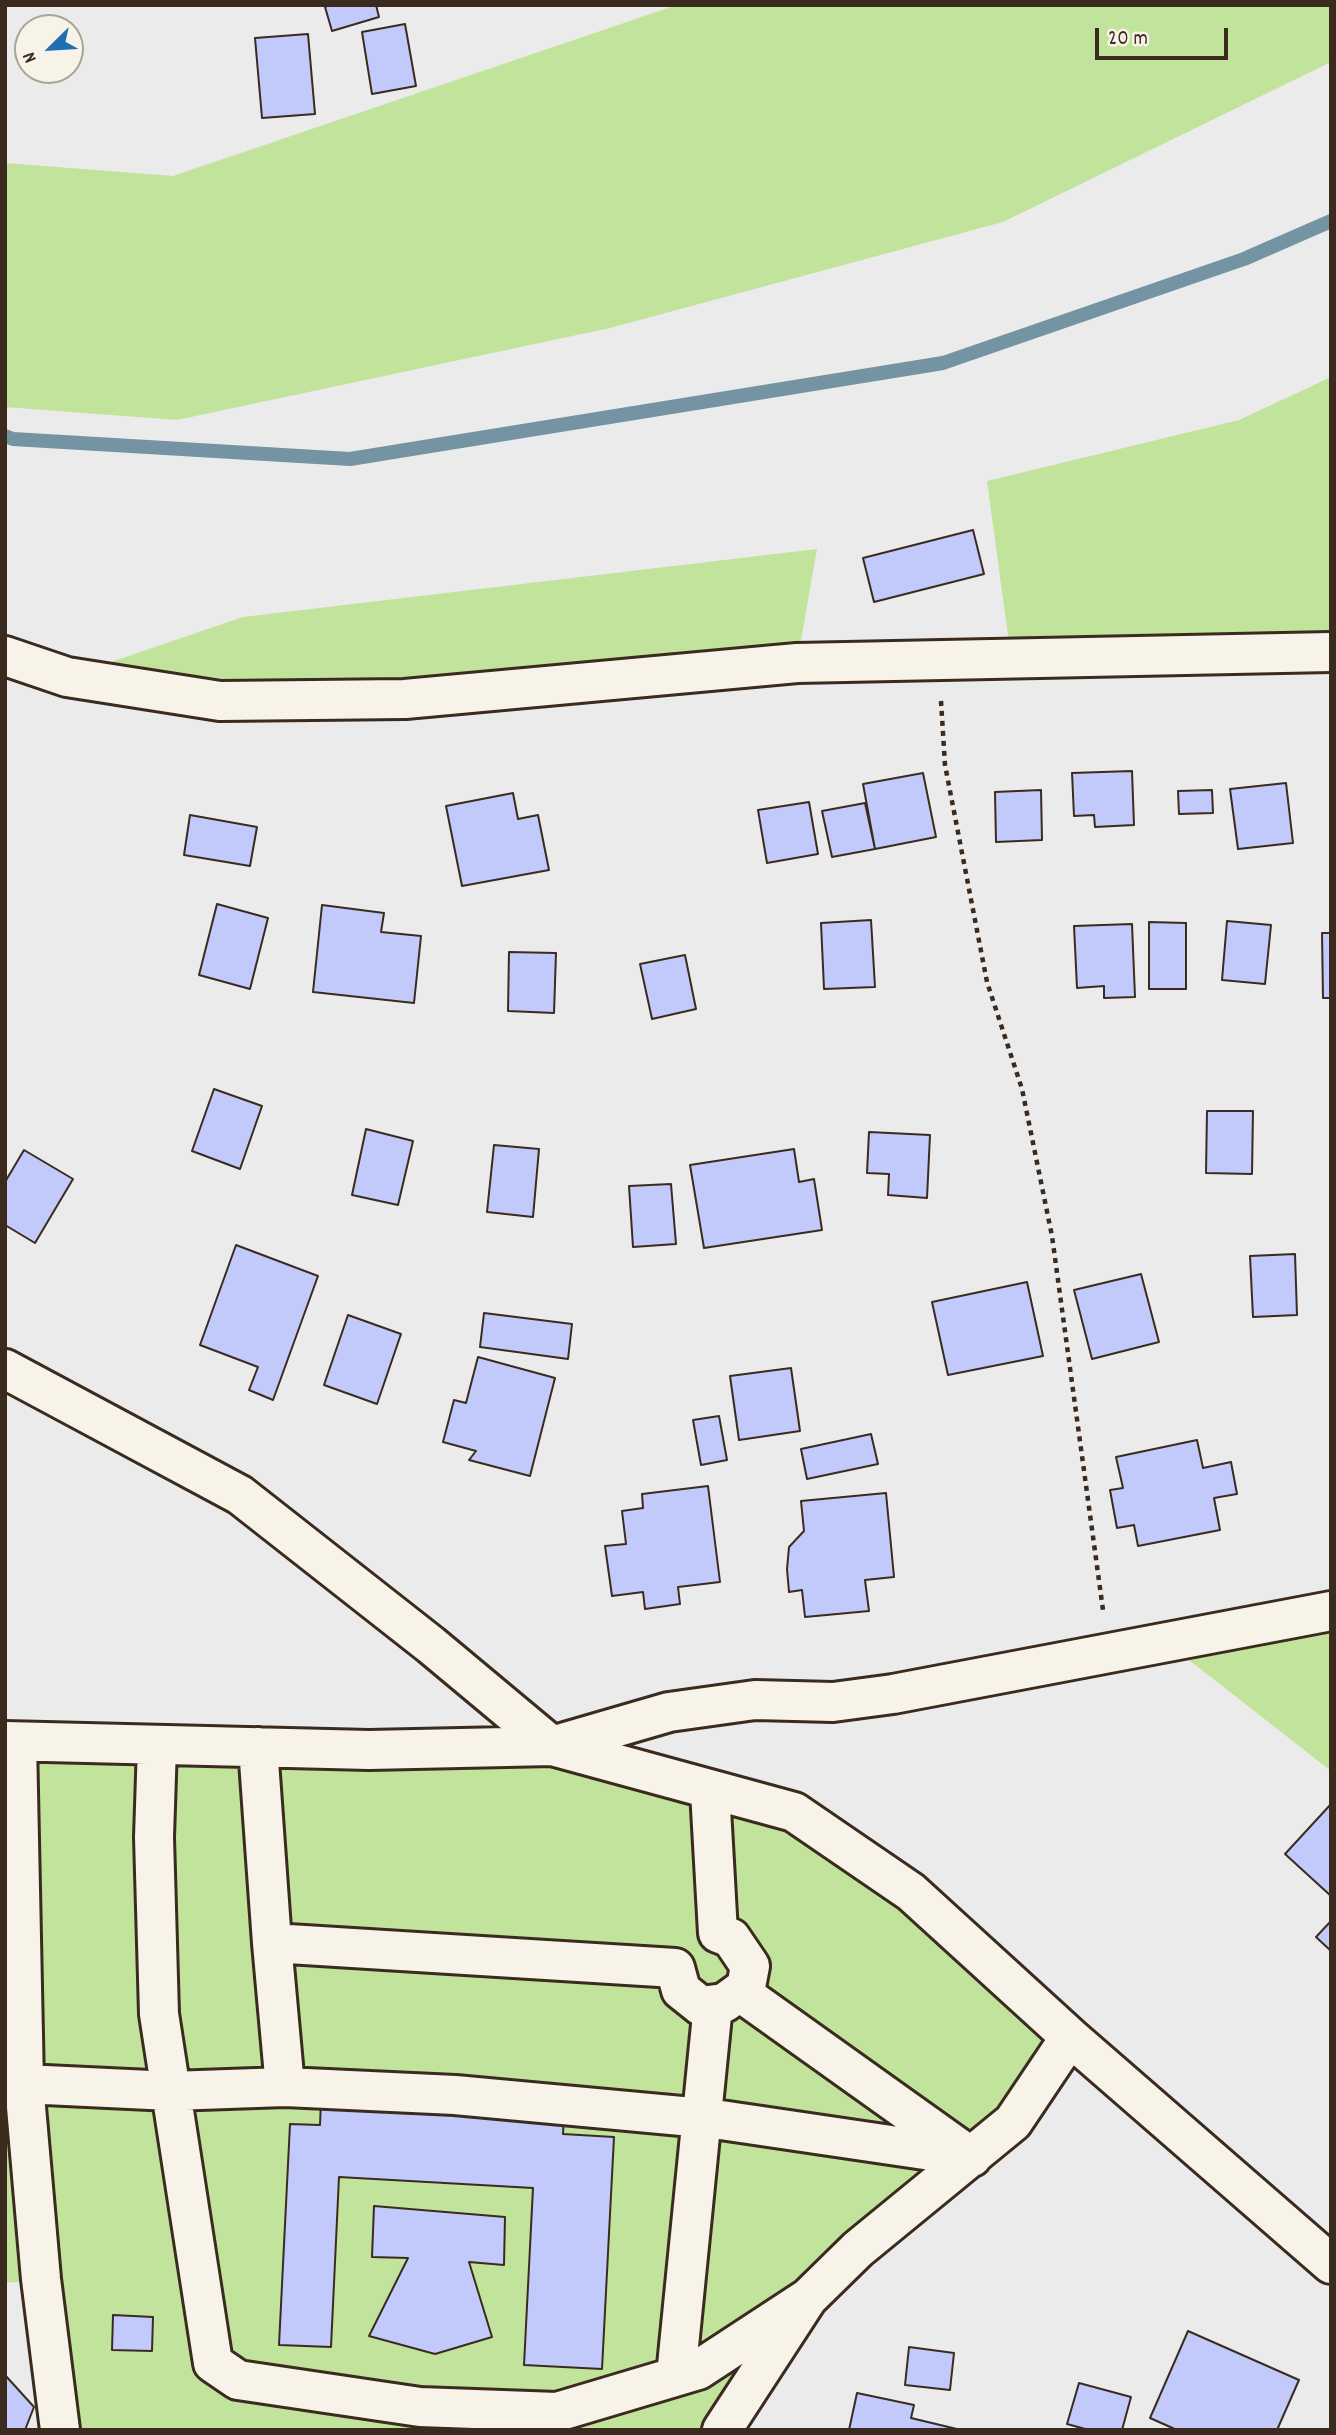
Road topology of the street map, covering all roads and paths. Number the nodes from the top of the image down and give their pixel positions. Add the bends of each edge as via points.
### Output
1 (1331, 652) edge
2 (5, 656) edge
3 (939, 659) junction
4 (5, 1370) edge
5 (1331, 1611) edge
6 (1109, 1653) junction
7 (11, 1741) edge
8 (157, 1745) junction
9 (552, 1746) junction
10 (258, 1747) junction
11 (710, 1791) junction
12 (272, 1944) junction
13 (726, 1998) junction
14 (1070, 2037) junction
15 (24, 2084) junction
16 (285, 2087) junction
17 (171, 2091) junction
18 (700, 2118) junction
19 (972, 2157) junction
20 (1331, 2264) edge
21 (808, 2298) junction
22 (676, 2376) junction
23 (60, 2430) edge
24 (722, 2430) edge

1 - 3 street
2 - 3 street via 67,677 220,701 405,699 797,663
3 - 6 path via 945,765 987,982 1022,1089 1052,1236
4 - 9 street via 240,1495
5 - 6 street
6 - 9 street via 893,1694 833,1702 755,1700 669,1712
7 - 8 street
7 - 15 street
8 - 10 street
8 - 17 street via 154,1837 159,2014
9 - 10 street
9 - 11 street
10 - 12 street
11 - 13 street via 718,1933 731,1938 750,1966 746,1987
11 - 14 street via 794,1812 911,1892
12 - 13 street via 674,1968 681,1990 701,2006
12 - 16 street
13 - 18 street
13 - 19 street
14 - 19 street via 1013,2123
14 - 20 street
15 - 17 street
15 - 23 street
16 - 17 street
16 - 18 street via 455,2095
17 - 22 street via 213,2364 238,2380 420,2407 557,2412
18 - 19 street
18 - 22 street
19 - 21 street via 858,2249
21 - 22 street via 698,2370
21 - 24 street

